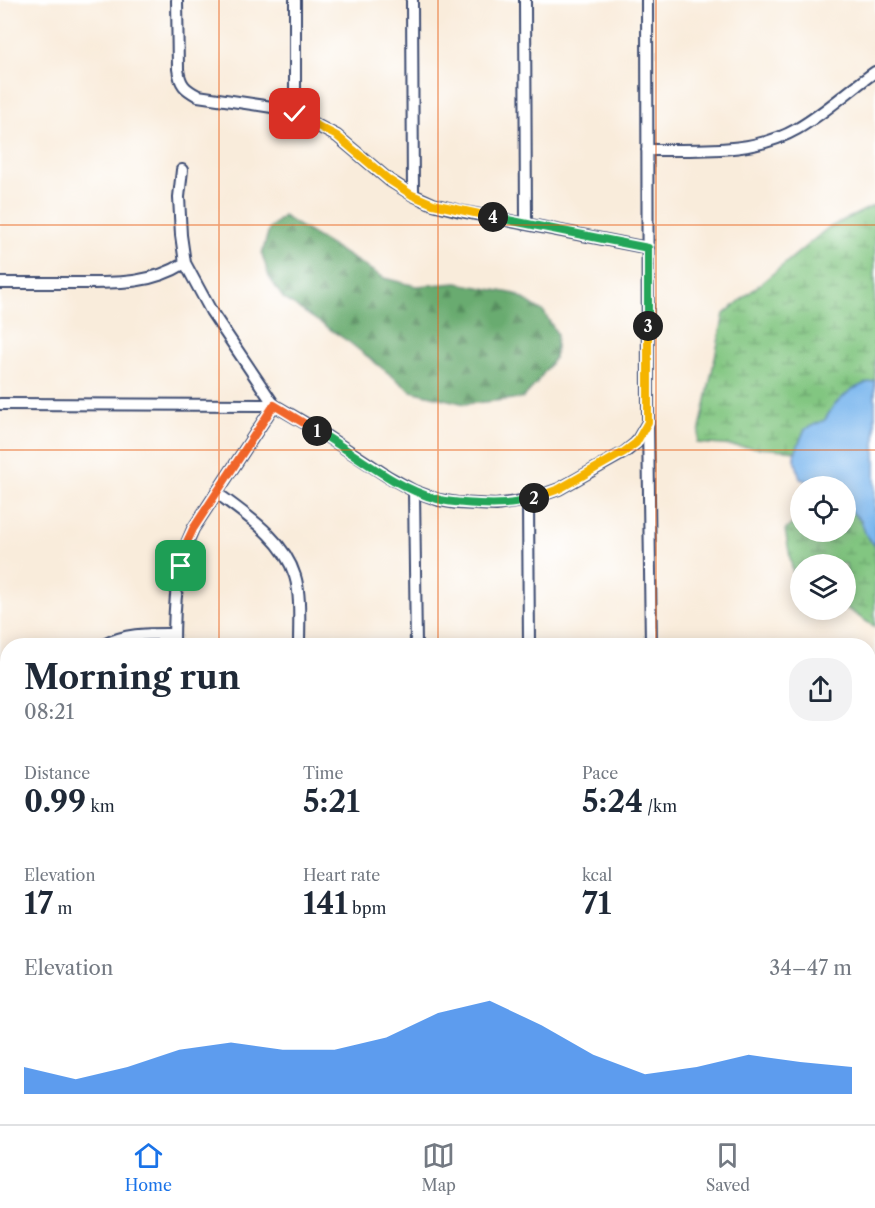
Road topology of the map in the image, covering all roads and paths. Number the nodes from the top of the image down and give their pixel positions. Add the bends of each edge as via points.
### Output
1 (177, 0) edge
2 (295, 0) edge
3 (412, 0) edge
4 (525, 0) edge
5 (647, 0) edge
6 (875, 72) edge
7 (295, 114) junction
8 (648, 150) junction
9 (182, 170) dead end
10 (412, 195) junction
11 (526, 224) junction
12 (648, 248) junction
13 (185, 263) junction
14 (0, 283) edge
15 (0, 404) edge
16 (274, 405) junction
17 (648, 422) junction
18 (414, 491) junction
19 (217, 493) junction
20 (528, 500) junction
21 (120, 638) edge
22 (158, 638) edge
23 (174, 638) edge
24 (299, 638) edge
25 (416, 638) edge
26 (530, 638) edge
27 (651, 638) edge

1 - 7 street via 178,69 189,91
2 - 7 street
3 - 10 street
4 - 11 street
5 - 8 street
6 - 8 street via 796,130 764,143 721,149
7 - 10 street via 337,136
8 - 12 street
9 - 13 street via 179,197
10 - 11 street via 433,204
11 - 12 street
12 - 17 street
13 - 14 street via 161,276 113,284
13 - 16 street via 211,312
15 - 16 street
16 - 18 street
16 - 19 street
17 - 20 street via 636,443 624,452 559,489
17 - 27 street
18 - 20 street via 458,502 496,505
18 - 25 street
19 - 23 street via 186,544 177,585
19 - 24 street via 278,543 295,574
20 - 26 street
21 - 22 street

